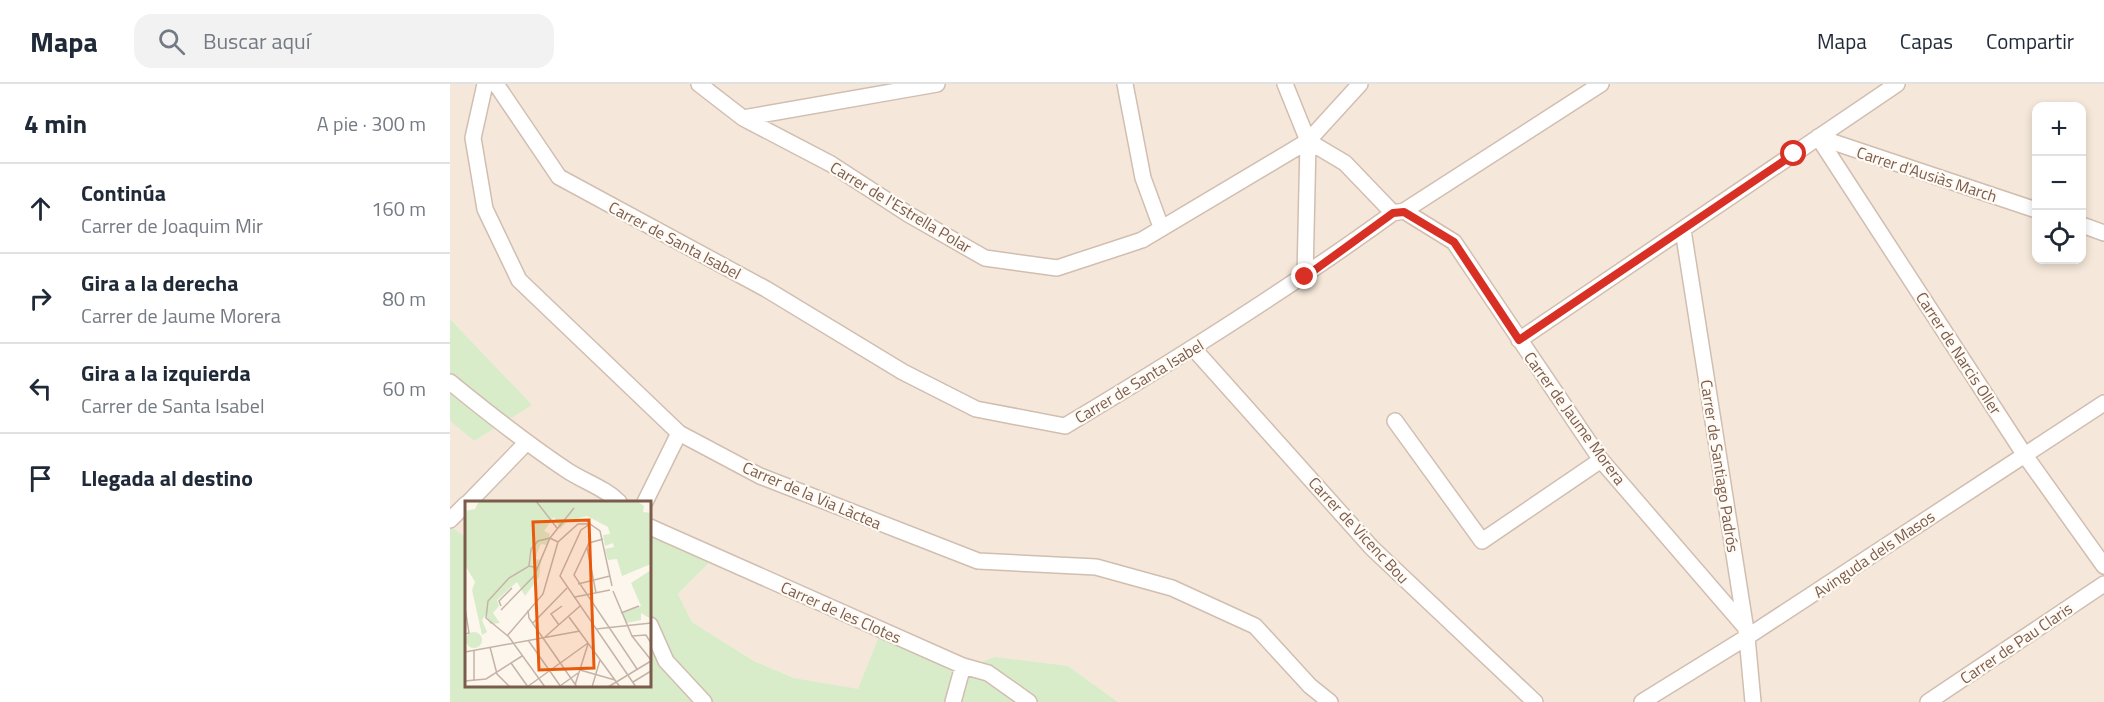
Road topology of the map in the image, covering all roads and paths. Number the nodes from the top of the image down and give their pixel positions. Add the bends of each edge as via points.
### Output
1 (485, 84) edge
2 (496, 84) edge
3 (699, 84) edge
4 (936, 84) edge
5 (1125, 84) edge
6 (1286, 84) edge
7 (1360, 84) edge
8 (1601, 84) edge
9 (1896, 84) edge
10 (743, 118) junction
11 (1818, 137) junction
12 (1308, 141) junction
13 (2032, 208) edge
14 (1399, 212) junction
15 (2086, 226) edge
16 (1161, 227) junction
17 (1683, 230) junction
18 (2104, 233) edge
19 (1305, 277) junction
20 (1519, 340) junction
21 (1194, 349) junction
22 (450, 382) edge
23 (2104, 403) edge
24 (1395, 421) dead end
25 (679, 433) junction
26 (526, 442) junction
27 (2024, 454) junction
28 (1601, 460) junction
29 (470, 501) edge
30 (618, 501) edge
31 (645, 501) edge
32 (465, 506) edge
33 (450, 520) edge
34 (651, 527) edge
35 (2104, 566) edge
36 (2104, 584) edge
37 (651, 627) edge
38 (1746, 633) junction
39 (963, 666) junction
40 (704, 702) edge
41 (953, 702) edge
42 (1029, 702) edge
43 (1330, 702) edge
44 (1534, 702) edge
45 (1642, 702) edge
46 (1753, 702) edge
47 (1928, 702) edge

1 - 25 street, Carrer de la Via Làctea via 473,138 485,210 519,280
2 - 21 street, Carrer de Santa Isabel via 559,177 766,290 903,372 976,409 1065,426
3 - 10 street, Carrer de l'Estrella Polar
4 - 10 street
5 - 16 street via 1143,178
6 - 12 street
7 - 12 street, Carrer de l'Estrella Polar
8 - 14 street, Carrer de Santa Isabel
9 - 11 street
10 - 16 street, Carrer de l'Estrella Polar via 831,164 985,258 1057,268 1142,240
11 - 13 street, Carrer d'Ausiàs March
11 - 17 street
11 - 27 street, Carrer de Narcis Oller
12 - 14 street, Carrer de Jaume Morera via 1345,163
12 - 16 street, Carrer de l'Estrella Polar
12 - 19 street
14 - 19 street, Carrer de Santa Isabel
14 - 20 street, Carrer de Jaume Morera via 1454,242
15 - 18 street
17 - 20 street
17 - 38 street, Carrer de Santiago Padrós
19 - 21 street, Carrer de Santa Isabel
20 - 28 street, Carrer de Jaume Morera
21 - 44 street, Carrer de Vicenc Bou via 1372,548
22 - 26 street
23 - 27 street, Avinguda dels Masos
24 - 28 street via 1482,541
25 - 31 street
25 - 43 street, Carrer de la Via Làctea via 760,476 978,561 1096,567 1172,588 1255,626
26 - 29 street
26 - 30 street
27 - 35 street, Carrer de Narcis Oller
27 - 38 street, Avinguda dels Masos
28 - 38 street, Carrer de Jaume Morera
32 - 33 street
34 - 39 street, Carrer de les Clotes
36 - 47 street, Carrer de Pau Claris
37 - 40 street via 666,661
38 - 45 street, Avinguda dels Masos
38 - 46 street, Carrer de Santiago Padrós
39 - 41 street
39 - 42 street, Carrer de les Clotes via 988,673

